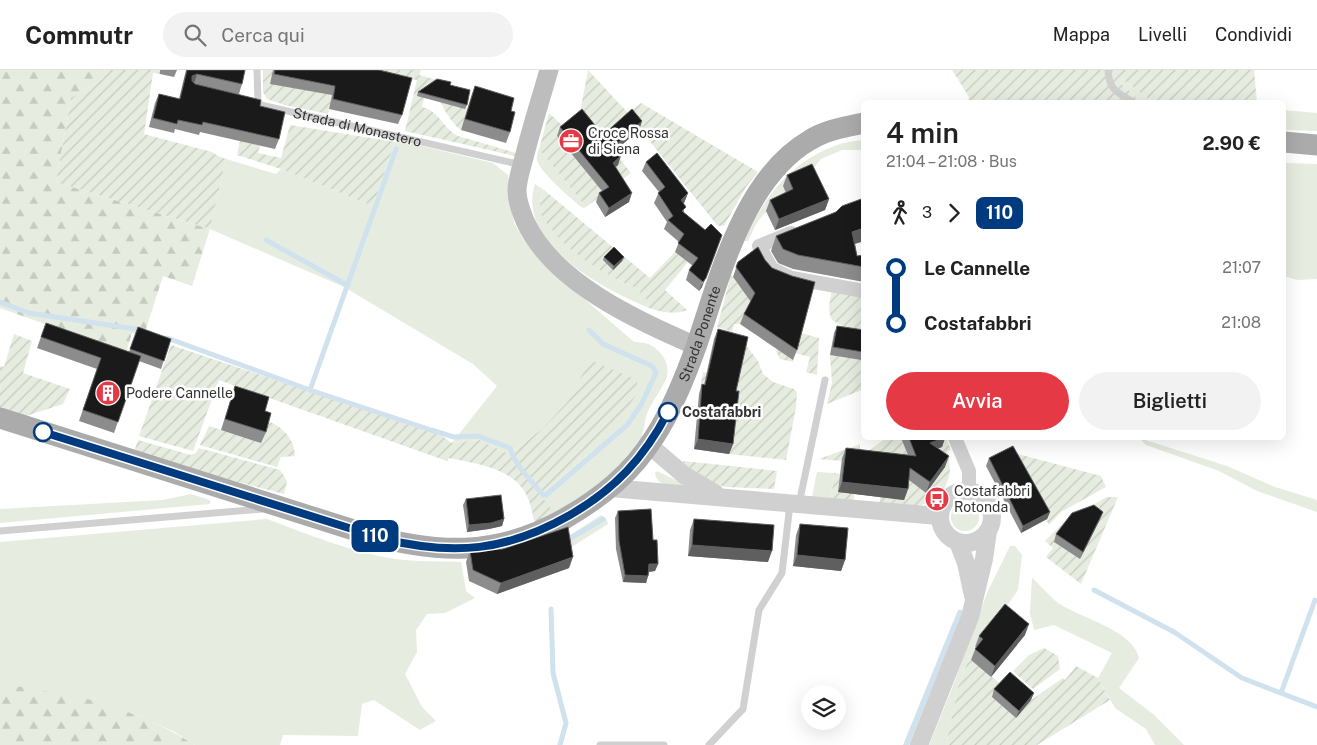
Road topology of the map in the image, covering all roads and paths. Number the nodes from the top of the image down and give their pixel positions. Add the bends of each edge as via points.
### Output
1 (257, 70) edge
2 (549, 70) edge
3 (1108, 70) edge
4 (242, 100) edge
5 (1130, 100) edge
6 (258, 104) junction
7 (861, 124) edge
8 (1286, 142) edge
9 (1317, 144) edge
10 (522, 165) junction
11 (802, 228) edge
12 (861, 290) edge
13 (696, 346) junction
14 (825, 380) dead end
15 (0, 418) edge
16 (956, 440) edge
17 (649, 445) junction
18 (610, 488) junction
19 (970, 491) junction
20 (726, 498) junction
21 (794, 504) junction
22 (280, 507) junction
23 (939, 516) junction
24 (0, 531) edge
25 (988, 531) junction
26 (958, 542) junction
27 (974, 604) junction
28 (600, 745) edge
29 (664, 745) edge
30 (709, 745) edge
31 (919, 745) edge

1 - 6 lane
2 - 10 main road
3 - 5 lane via 1111,87
4 - 6 lane, Strada di Monastero
6 - 10 lane, Strada di Monastero
7 - 13 main road, Strada Ponente via 839,128 810,140 788,157 755,195 730,249
8 - 9 main road
10 - 13 main road via 517,191 520,210 544,251 597,296 635,318
11 - 12 street via 759,246 772,269 792,278
13 - 17 main road, Strada Ponente via 672,405
14 - 21 lane
15 - 22 main road, Strada Ponente
16 - 19 street via 969,471
17 - 18 main road, Strada Ponente
17 - 20 street via 684,476
18 - 20 street
18 - 22 main road, Strada Ponente via 588,505 542,530 511,541 472,548 403,544
19 - 23 street via 952,494
19 - 25 street via 988,503 992,517
20 - 21 street
21 - 23 street
21 - 30 lane via 782,573 759,610 743,709
22 - 24 lane
23 - 26 street via 943,530
25 - 26 street via 975,542
25 - 27 street
26 - 27 street
27 - 31 street
28 - 29 lane

